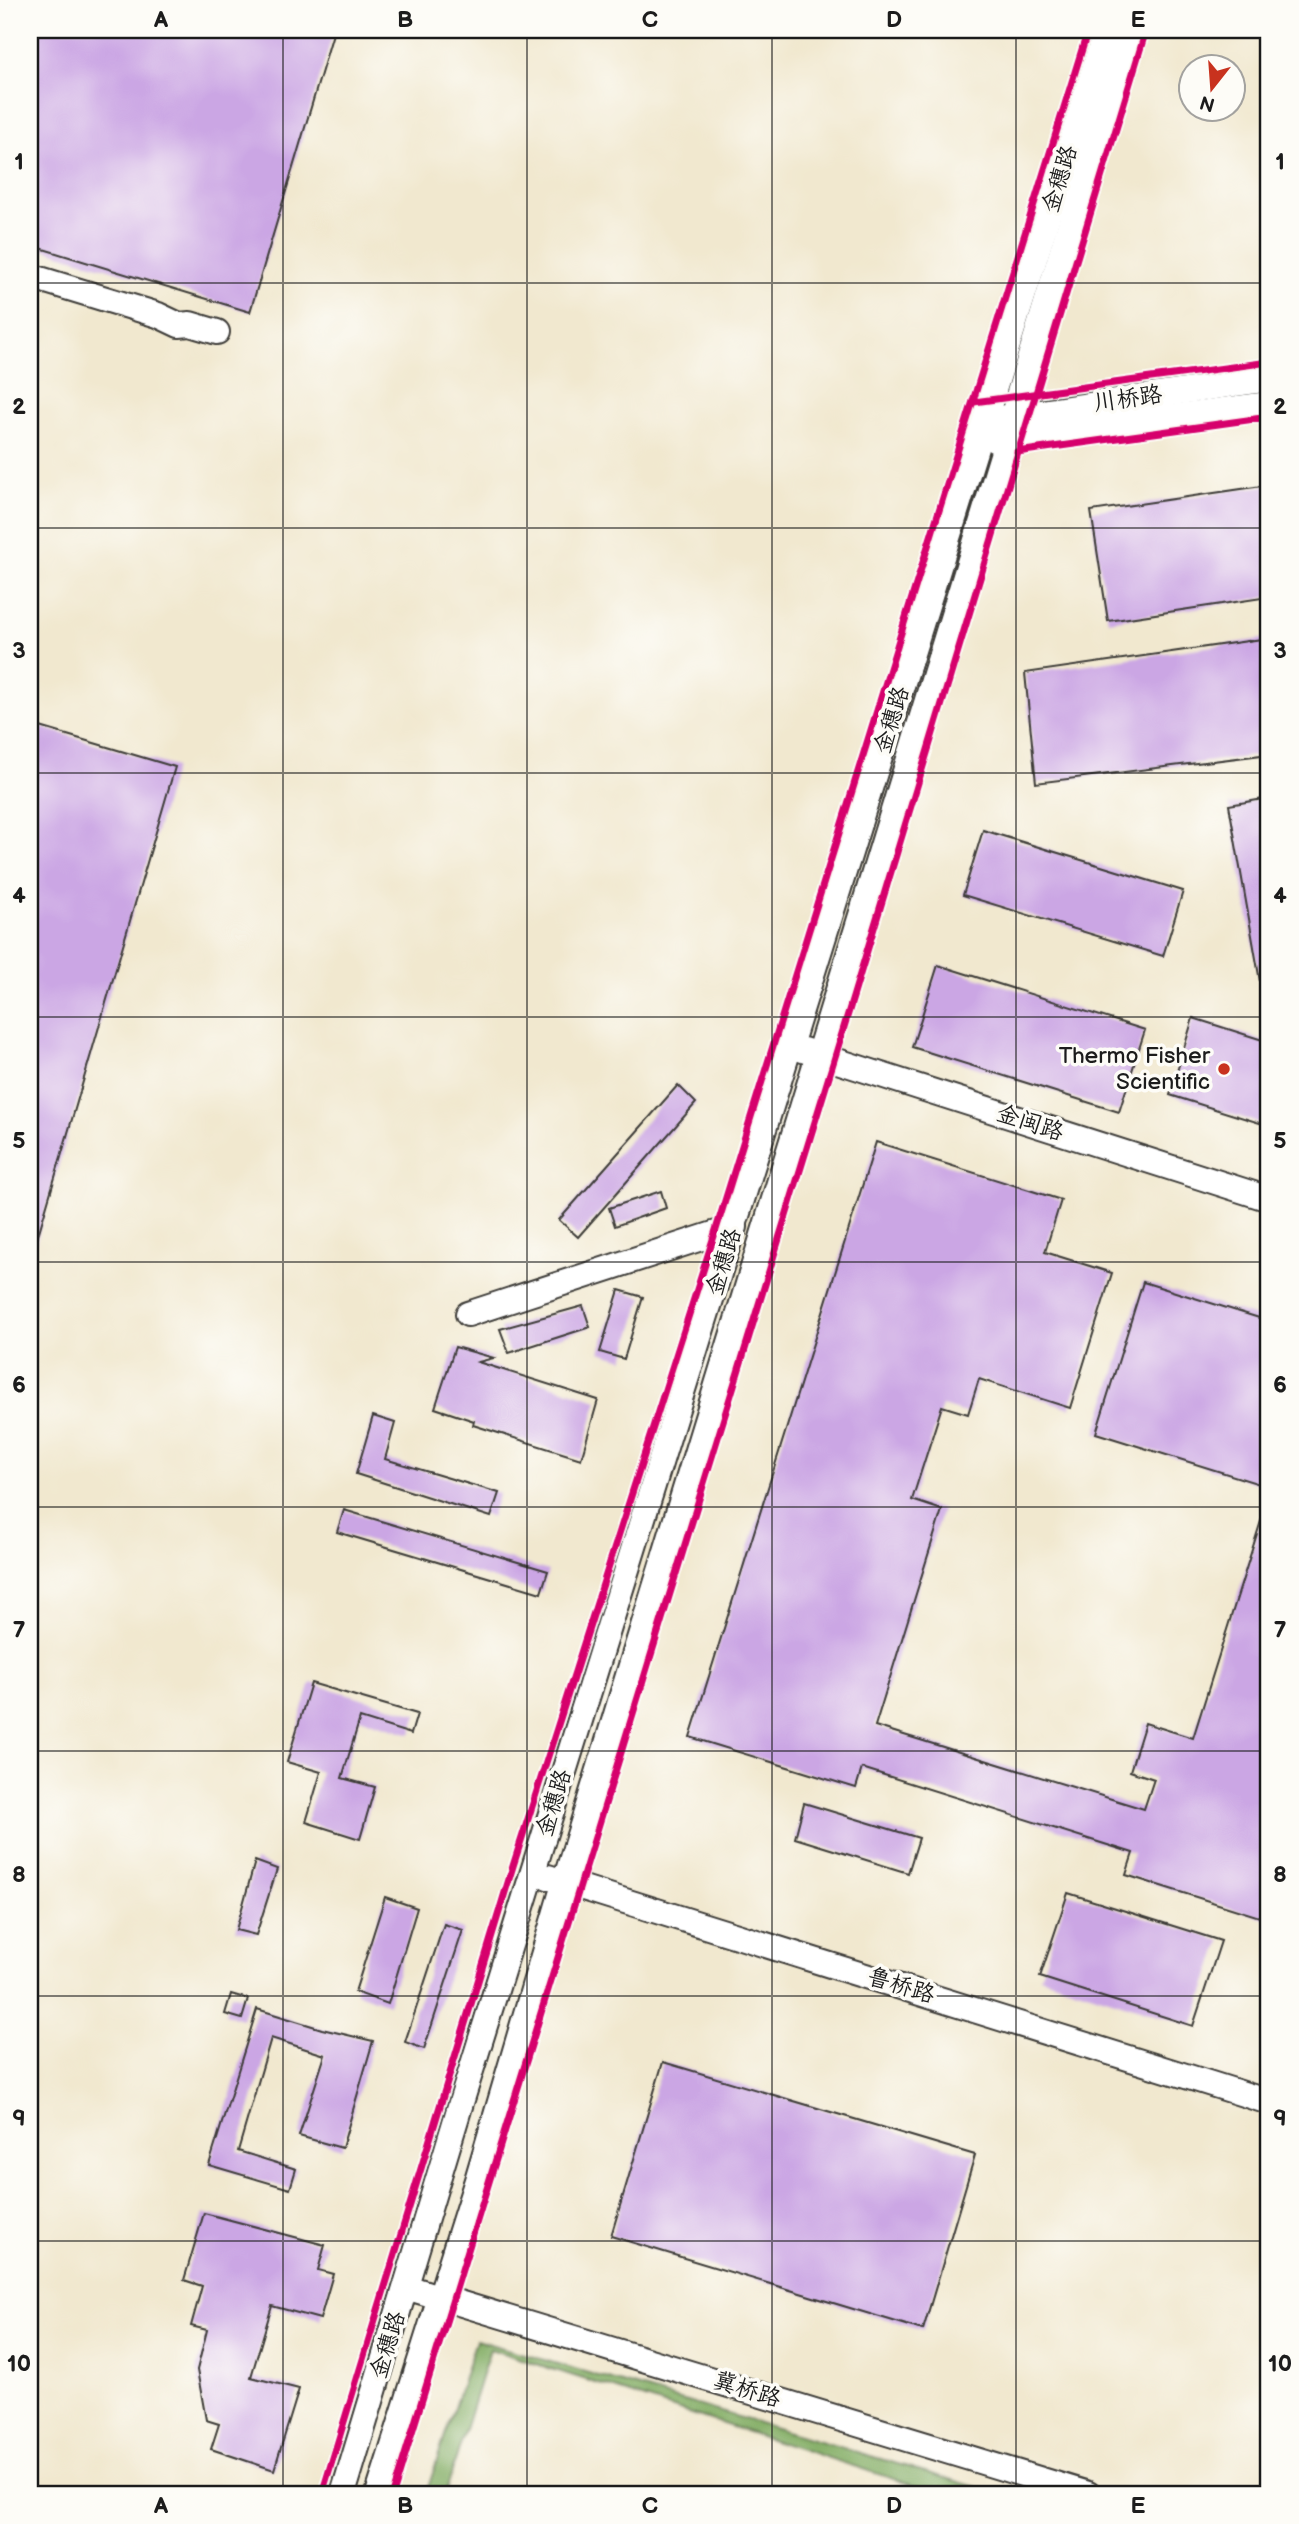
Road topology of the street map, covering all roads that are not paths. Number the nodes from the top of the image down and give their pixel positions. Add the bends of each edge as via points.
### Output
1 (1106, 30) edge
2 (1129, 30) edge
3 (30, 276) edge
4 (217, 332) dead end
5 (1269, 379) edge
6 (1269, 404) edge
7 (1010, 428) junction
8 (983, 430) junction
9 (790, 1046) junction
10 (819, 1055) junction
11 (1269, 1199) edge
12 (735, 1227) junction
13 (468, 1314) dead end
14 (533, 1872) junction
15 (565, 1881) junction
16 (1269, 2102) edge
17 (406, 2287) junction
18 (440, 2297) junction
19 (343, 2494) edge
20 (378, 2494) edge
21 (1088, 2494) edge

1 - 8 street, 金穗路
2 - 7 street, 金穗路
3 - 4 street via 179,325
5 - 7 street, 川桥路
6 - 7 street, 川桥路
7 - 8 street, 川桥路
7 - 10 street, 金穗路
8 - 9 street, 金穗路
9 - 10 street, 金闽路
9 - 12 street, 金穗路
10 - 11 street, 金闽路
10 - 15 street, 金穗路
12 - 13 street
12 - 14 street, 金穗路
14 - 15 street, 鲁桥路
14 - 17 street, 金穗路
15 - 16 street, 鲁桥路
15 - 18 street, 金穗路
17 - 18 street, 冀桥路
17 - 19 street, 金穗路
18 - 20 street, 金穗路
18 - 21 street, 冀桥路

